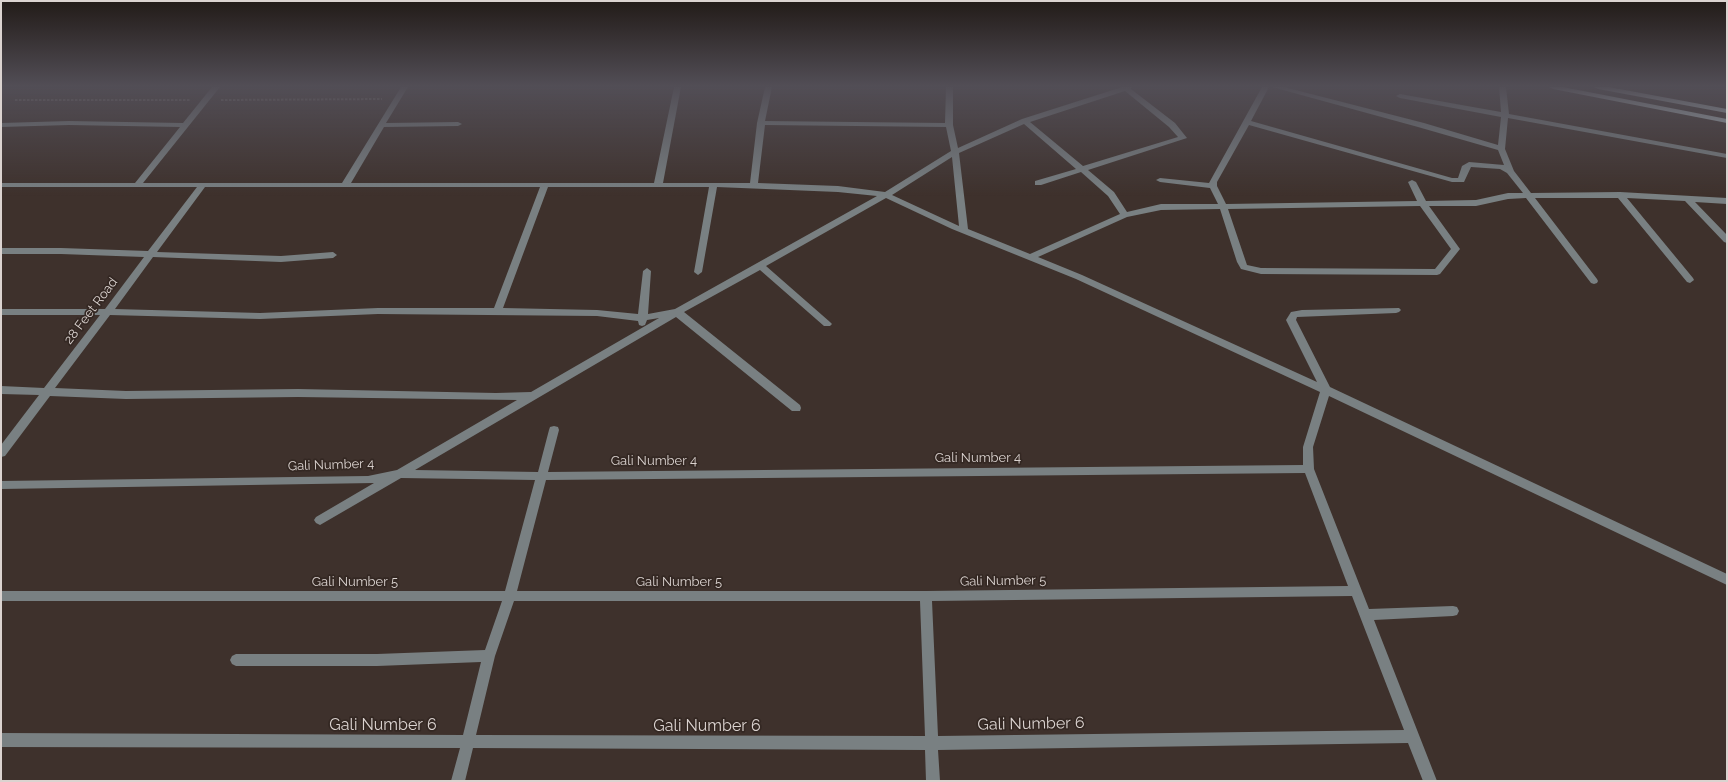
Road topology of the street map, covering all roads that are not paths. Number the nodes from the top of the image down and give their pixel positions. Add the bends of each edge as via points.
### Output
1 (52, 123) edge
2 (98, 123) edge
3 (670, 123) edge
4 (761, 123) edge
5 (807, 123) edge
6 (1019, 123) edge
7 (1028, 123) edge
8 (1171, 123) edge
9 (1246, 123) edge
10 (1252, 123) edge
11 (1416, 123) edge
12 (1504, 123) edge
13 (1555, 123) edge
14 (458, 124) dead end
15 (1, 125) edge
16 (185, 125) joint
17 (381, 125) joint
18 (948, 125) joint
19 (1501, 149) junction
20 (955, 152) junction
21 (1727, 156) edge
22 (1083, 170) junction
23 (1510, 171) junction
24 (1160, 180) dead end
25 (1412, 182) dead end
26 (1038, 183) dead end
27 (1, 185) edge
28 (136, 185) junction
29 (202, 185) junction
30 (345, 185) junction
31 (545, 185) junction
32 (658, 185) junction
33 (713, 185) junction
34 (754, 185) junction
35 (1213, 186) junction
36 (886, 195) junction
37 (1528, 196) junction
38 (1620, 196) junction
39 (1688, 199) junction
40 (1727, 201) edge
41 (1423, 204) junction
42 (1223, 206) junction
43 (1125, 215) junction
44 (964, 230) junction
45 (1727, 240) edge
46 (1, 251) edge
47 (151, 254) junction
48 (333, 255) dead end
49 (1030, 256) junction
50 (761, 266) junction
51 (647, 271) dead end
52 (698, 272) dead end
53 (1690, 280) dead end
54 (1594, 281) dead end
55 (1396, 310) dead end
56 (1, 312) edge
57 (107, 312) junction
58 (497, 312) junction
59 (678, 312) junction
60 (642, 318) junction
61 (828, 324) dead end
62 (642, 333) junction
63 (1, 390) edge
64 (1326, 390) junction
65 (47, 392) junction
66 (534, 396) junction
67 (796, 408) dead end
68 (554, 430) dead end
69 (1, 453) edge
70 (1309, 469) junction
71 (399, 474) junction
72 (542, 476) junction
73 (368, 480) junction
74 (1, 485) edge
75 (358, 499) junction
76 (320, 520) dead end
77 (1727, 580) edge
78 (1357, 591) junction
79 (1, 596) edge
80 (510, 596) junction
81 (926, 596) junction
82 (1453, 610) dead end
83 (1366, 615) junction
84 (489, 656) junction
85 (236, 660) dead end
86 (1413, 736) junction
87 (1, 740) edge
88 (468, 743) junction
89 (932, 743) junction
90 (458, 781) edge
91 (933, 781) edge
92 (1430, 781) edge

1 - 15 street
2 - 16 street
3 - 32 street
4 - 34 street
5 - 18 street
6 - 20 street
7 - 22 street
8 - 22 street via 1183,138
9 - 35 street via 1216,174
10 - 23 street via 1445,179 1461,180 1469,164 1502,167
11 - 19 street
12 - 19 street
13 - 21 street
14 - 17 street
16 - 28 street
17 - 30 street
18 - 20 street
19 - 23 street
20 - 36 street
20 - 44 street
22 - 26 street
22 - 43 street via 1111,194
23 - 37 street
24 - 35 street
25 - 41 street
27 - 28 street
28 - 29 street
29 - 30 street
29 - 47 street, 28 Feet Road
30 - 31 street
31 - 32 street
31 - 58 street
32 - 33 street
33 - 34 street
33 - 52 street
34 - 36 street via 838,189
35 - 42 street
36 - 44 street
36 - 50 street
37 - 38 street
37 - 41 street via 1508,196 1476,203
37 - 54 street
38 - 39 street
38 - 53 street
39 - 40 street
39 - 45 street
41 - 42 street
41 - 42 street via 1456,249 1437,272 1250,269 1244,267 1241,262
42 - 43 street via 1161,207
43 - 49 street
44 - 49 street
46 - 47 street
47 - 48 street via 281,259
47 - 57 street, 28 Feet Road
49 - 64 street
50 - 59 street
50 - 61 street
51 - 60 street
55 - 64 street via 1302,313 1292,316 1291,320
56 - 57 street
57 - 58 street via 260,316 378,311
57 - 65 street, 28 Feet Road
58 - 60 street via 597,313
59 - 60 street
59 - 62 street
59 - 67 street
60 - 62 street
62 - 66 street
63 - 65 street
64 - 70 street via 1308,447
64 - 77 street
65 - 66 street via 126,395 306,393
65 - 69 street, 28 Feet Road
66 - 71 street
68 - 72 street
70 - 72 street, Gali Number 4
70 - 78 street
71 - 72 street, Gali Number 4
71 - 73 street, Gali Number 4
71 - 75 street
72 - 80 street
73 - 74 street, Gali Number 4
73 - 75 street
75 - 76 street
78 - 81 street, Gali Number 5
78 - 83 street
79 - 80 street, Gali Number 5
80 - 81 street, Gali Number 5
80 - 84 street
81 - 89 street
82 - 83 street
83 - 86 street
84 - 85 street via 377,660
84 - 88 street
86 - 89 street, Gali Number 6
86 - 92 street
87 - 88 street, Gali Number 6
88 - 89 street, Gali Number 6
88 - 90 street
89 - 91 street

